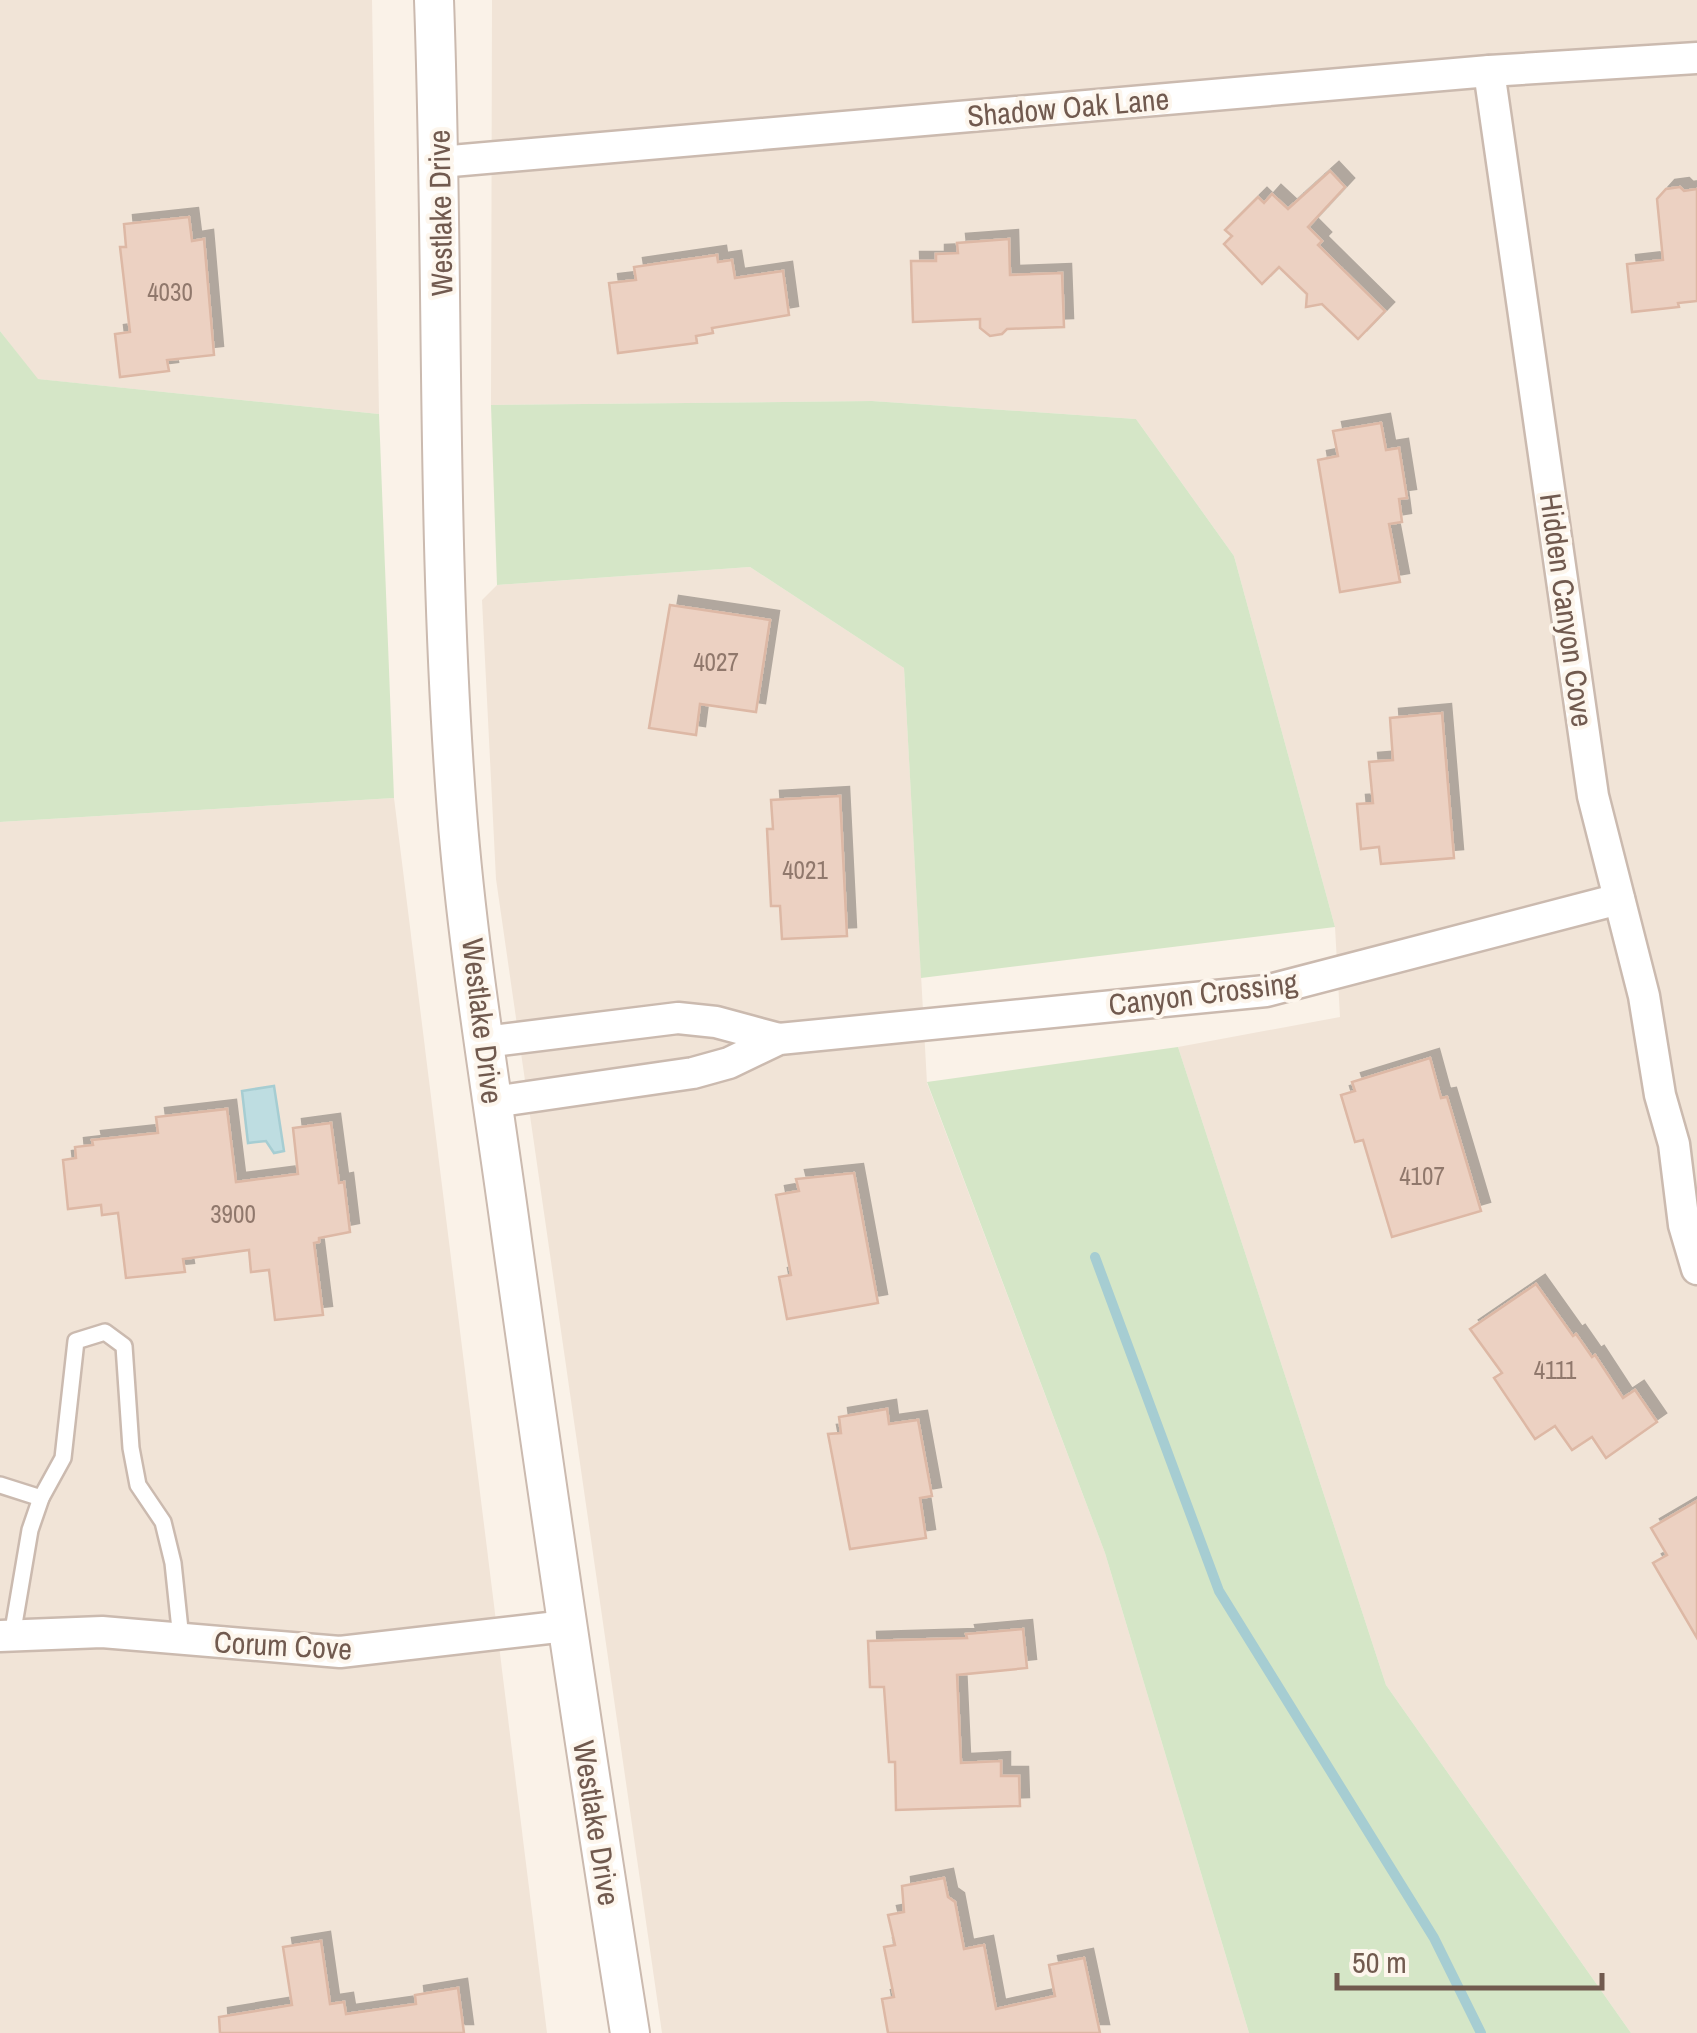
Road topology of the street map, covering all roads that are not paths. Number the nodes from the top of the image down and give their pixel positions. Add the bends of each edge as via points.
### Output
1 (434, 0) edge
2 (1697, 58) edge
3 (1489, 70) junction
4 (440, 162) junction
5 (1619, 900) junction
6 (779, 1038) junction
7 (484, 1042) junction
8 (493, 1102) junction
9 (1674, 1144) junction
10 (1697, 1175) edge
11 (1697, 1270) edge
12 (0, 1485) edge
13 (42, 1498) junction
14 (566, 1626) junction
15 (6, 1636) edge
16 (181, 1639) junction
17 (630, 2033) edge

1 - 4 street, Westlake Drive
2 - 3 street, Shadow Oak Lane
3 - 4 street, Shadow Oak Lane
3 - 5 street, Hidden Canyon Cove via 1594,796
4 - 7 street, Westlake Drive via 446,597 457,814
5 - 6 street, Canyon Crossing via 1266,991
5 - 9 street, Hidden Canyon Cove
6 - 7 street, Canyon Crossing via 678,1018
6 - 8 street, Canyon Crossing via 693,1073
7 - 8 street, Westlake Drive
8 - 14 street, Westlake Drive
9 - 10 street, Hidden Canyon Cove
9 - 11 street, Hidden Canyon Cove
12 - 13 lane
13 - 15 lane
13 - 16 lane via 63,1458 76,1341 105,1332 124,1346 138,1485 163,1522
14 - 16 street, Corum Cove via 340,1652
14 - 17 street, Westlake Drive
15 - 16 street, Corum Cove via 102,1632

